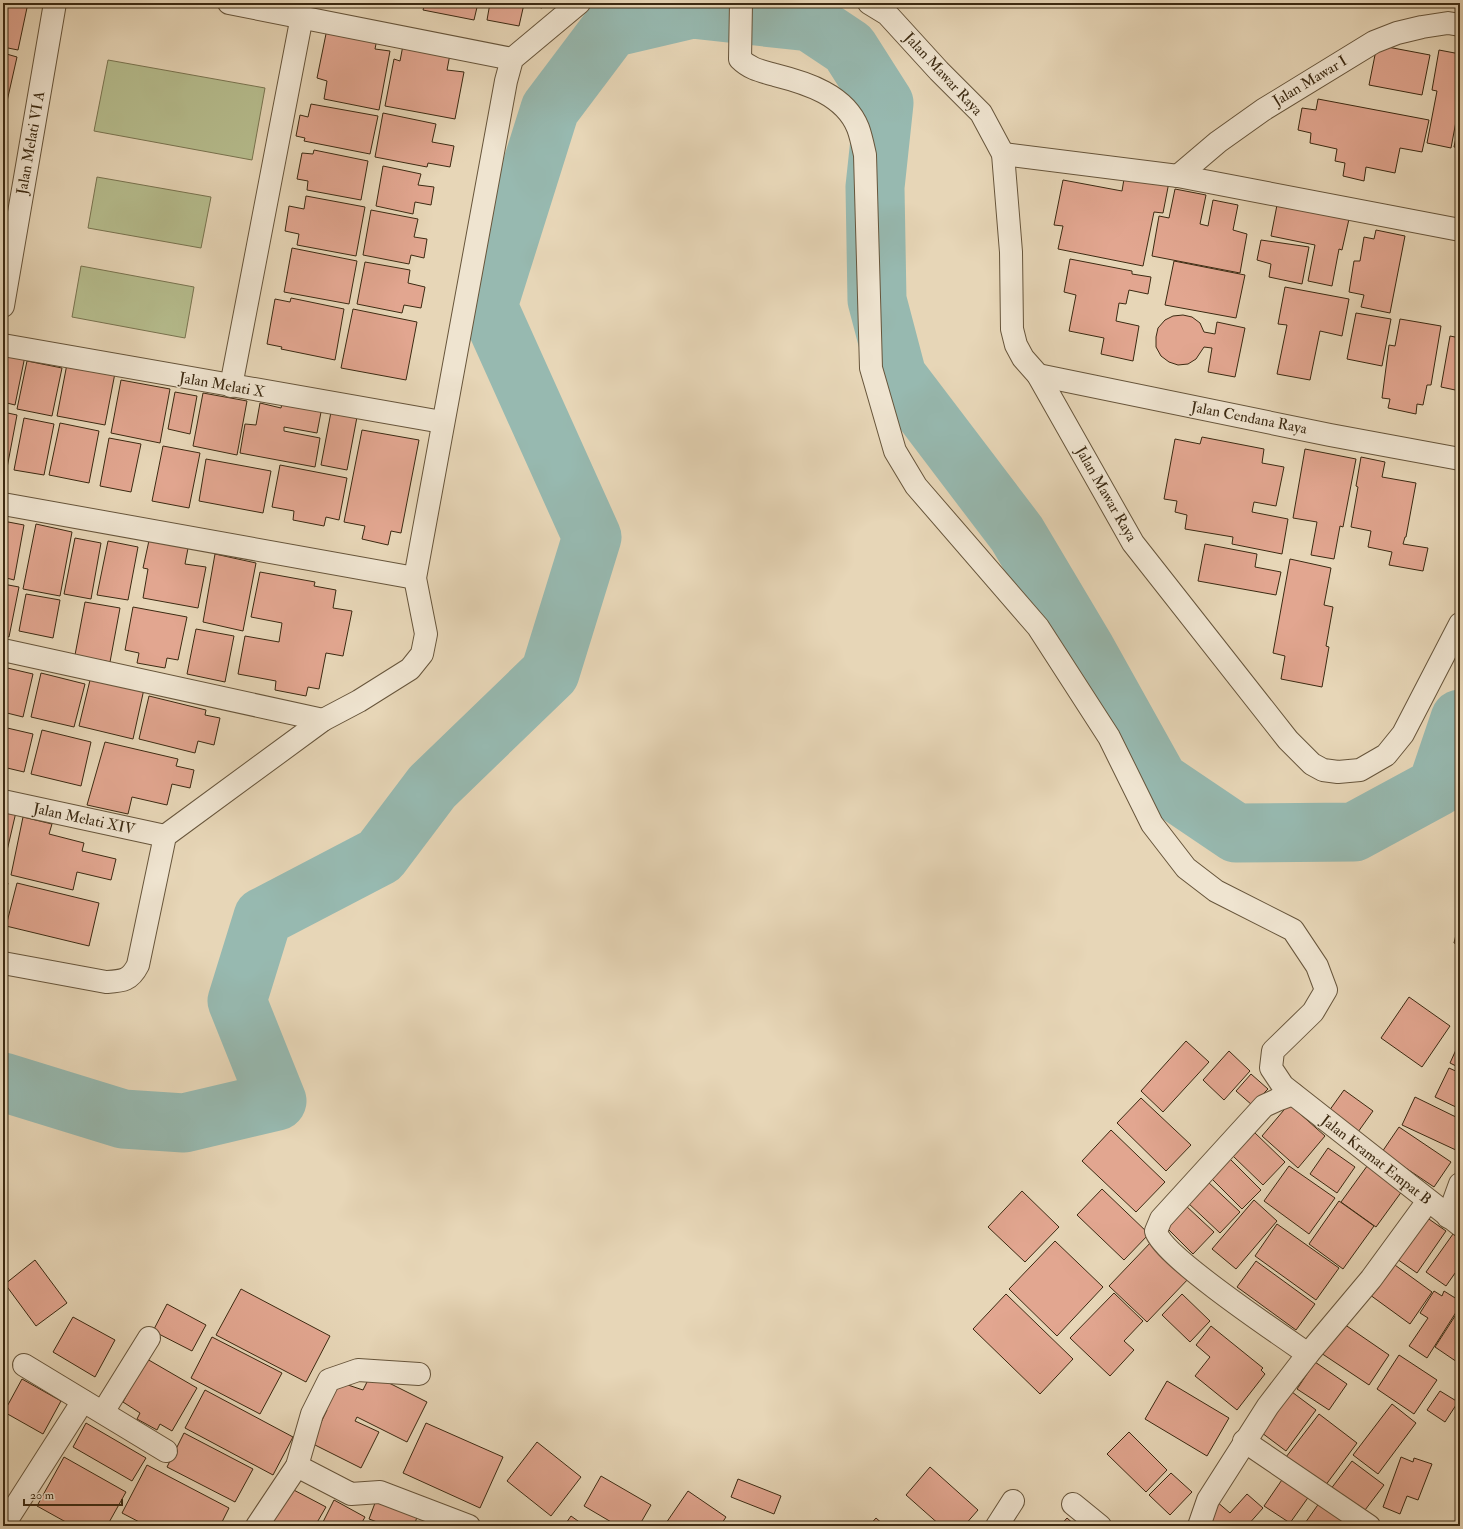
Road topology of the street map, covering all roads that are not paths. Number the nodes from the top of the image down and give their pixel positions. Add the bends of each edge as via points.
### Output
1 (55, 3) edge
2 (229, 3) edge
3 (579, 3) edge
4 (741, 3) edge
5 (869, 3) edge
6 (302, 16) junction
7 (1460, 25) edge
8 (512, 59) junction
9 (1004, 154) junction
10 (1178, 176) junction
11 (1460, 230) edge
12 (3, 306) edge
13 (3, 345) edge
14 (1038, 375) junction
15 (231, 386) junction
16 (442, 422) junction
17 (1460, 459) edge
18 (3, 504) edge
19 (415, 578) junction
20 (1460, 624) edge
21 (3, 650) edge
22 (324, 720) junction
23 (3, 801) edge
24 (165, 836) junction
25 (3, 963) edge
26 (1293, 1094) junction
27 (1460, 1184) edge
28 (1428, 1201) junction
29 (1454, 1221) edge
30 (149, 1338) dead end
31 (1308, 1354) junction
32 (24, 1365) dead end
33 (419, 1374) dead end
34 (83, 1401) junction
35 (103, 1412) junction
36 (1244, 1441) junction
37 (166, 1451) dead end
38 (297, 1466) junction
39 (1013, 1501) dead end
40 (1074, 1504) dead end
41 (3, 1526) edge
42 (257, 1526) edge
43 (468, 1526) edge
44 (997, 1526) edge
45 (1100, 1526) edge
46 (1199, 1526) edge
47 (1369, 1526) edge

1 - 12 street, Jalan Melati VI A
2 - 6 street
3 - 8 street
4 - 26 street, Jalan Kramat Empat B via 740,59 747,66 810,85 830,95 848,112 858,127 865,154 871,368 895,451 916,486 1038,627 1109,737 1152,824 1186,868 1216,891 1293,930 1317,966 1326,990 1313,1012 1273,1051 1271,1068 1283,1086
5 - 9 street, Jalan Mawar Raya via 887,14 981,113
6 - 8 street
6 - 15 street
7 - 10 street, Jalan Mawar I via 1448,23 1422,27 1374,42 1263,110 1218,142
8 - 16 street
9 - 10 street
9 - 14 street, Jalan Mawar Raya via 1011,252 1012,329 1023,358
10 - 11 street
13 - 15 street, Jalan Melati X
14 - 17 street, Jalan Cendana Raya
14 - 20 street, Jalan Mawar Raya via 1133,543 1288,740 1312,764 1324,770 1338,772 1360,770 1386,755 1403,734
15 - 16 street, Jalan Melati X
16 - 19 street
18 - 19 street
19 - 22 street via 426,634 422,654 410,669
21 - 22 street
22 - 24 street
23 - 24 street, Jalan Melati XIV
24 - 25 street via 138,965 133,975 120,982 106,982
26 - 28 street, Jalan Kramat Empat B
26 - 31 street via 1264,1106 1161,1219 1156,1231 1159,1241 1198,1275
27 - 29 street
28 - 29 street, Jalan Kramat Empat B
28 - 31 street via 1371,1280
30 - 35 street
31 - 36 street
32 - 34 street
33 - 38 street via 358,1370 329,1380 312,1414
34 - 35 street
34 - 41 street
35 - 37 street
36 - 46 street via 1208,1500
36 - 47 street
38 - 42 street
38 - 43 street via 351,1494 380,1492
39 - 44 street
40 - 45 street

